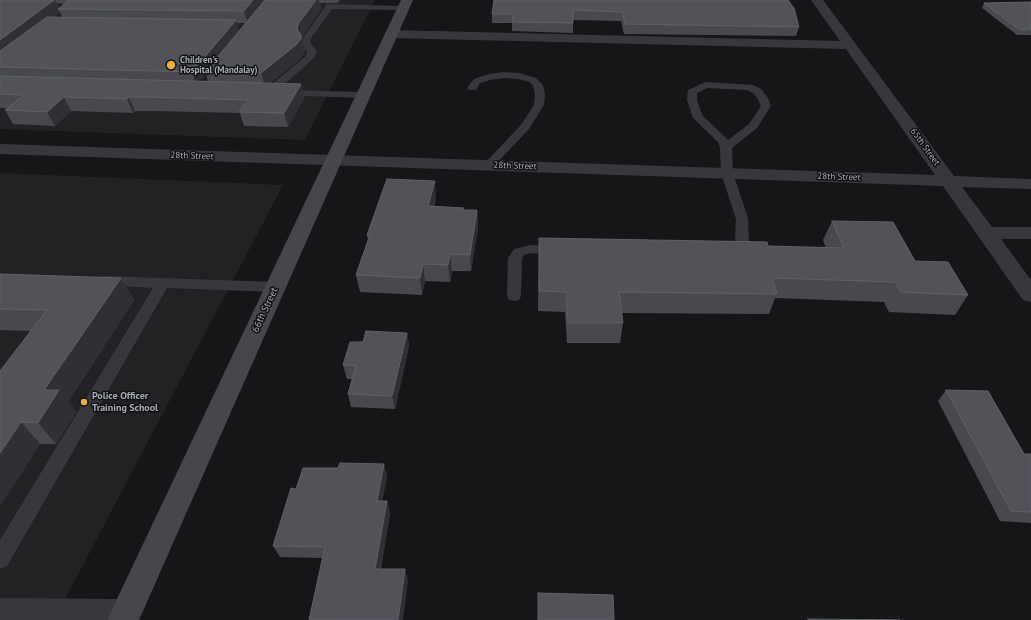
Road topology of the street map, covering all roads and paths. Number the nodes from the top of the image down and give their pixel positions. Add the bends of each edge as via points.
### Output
1 (817, 0) edge
2 (405, 4) edge
3 (391, 34) junction
4 (851, 45) junction
5 (472, 88) dead end
6 (362, 95) junction
7 (726, 147) junction
8 (0, 149) edge
9 (333, 161) junction
10 (488, 166) junction
11 (727, 173) junction
12 (948, 180) junction
13 (1031, 184) edge
14 (986, 233) junction
15 (1031, 234) edge
16 (570, 251) edge
17 (716, 255) edge
18 (93, 281) edge
19 (163, 283) junction
20 (276, 287) junction
21 (1031, 295) edge
22 (514, 296) dead end
23 (0, 559) edge
24 (0, 609) edge
25 (126, 615) edge

1 - 4 street, 65th Street
2 - 3 street, 66th Street
2 - 6 lane via 326,6 307,38 306,42 312,52 310,57 264,93
3 - 4 street
3 - 6 street, 66th Street
4 - 12 street, 65th Street
5 - 10 lane via 477,81 489,77 519,76 533,80 538,85 540,94 539,105 525,127
6 - 9 street, 66th Street
7 - 7 lane via 753,126 766,106 763,98 749,87 699,88 692,92 697,116
7 - 11 lane
8 - 9 street, 28th Street
9 - 10 street, 28th Street
9 - 20 street, 66th Street
10 - 11 street, 28th Street
11 - 12 street, 28th Street
11 - 17 lane via 742,219 742,243 734,252
12 - 13 street, 28th Street
12 - 14 street, 65th Street
14 - 15 street
14 - 21 street, 65th Street
16 - 22 lane via 531,249 519,252 515,258
18 - 19 lane
19 - 20 lane
19 - 23 lane
20 - 25 street, 66th Street
24 - 25 lane

